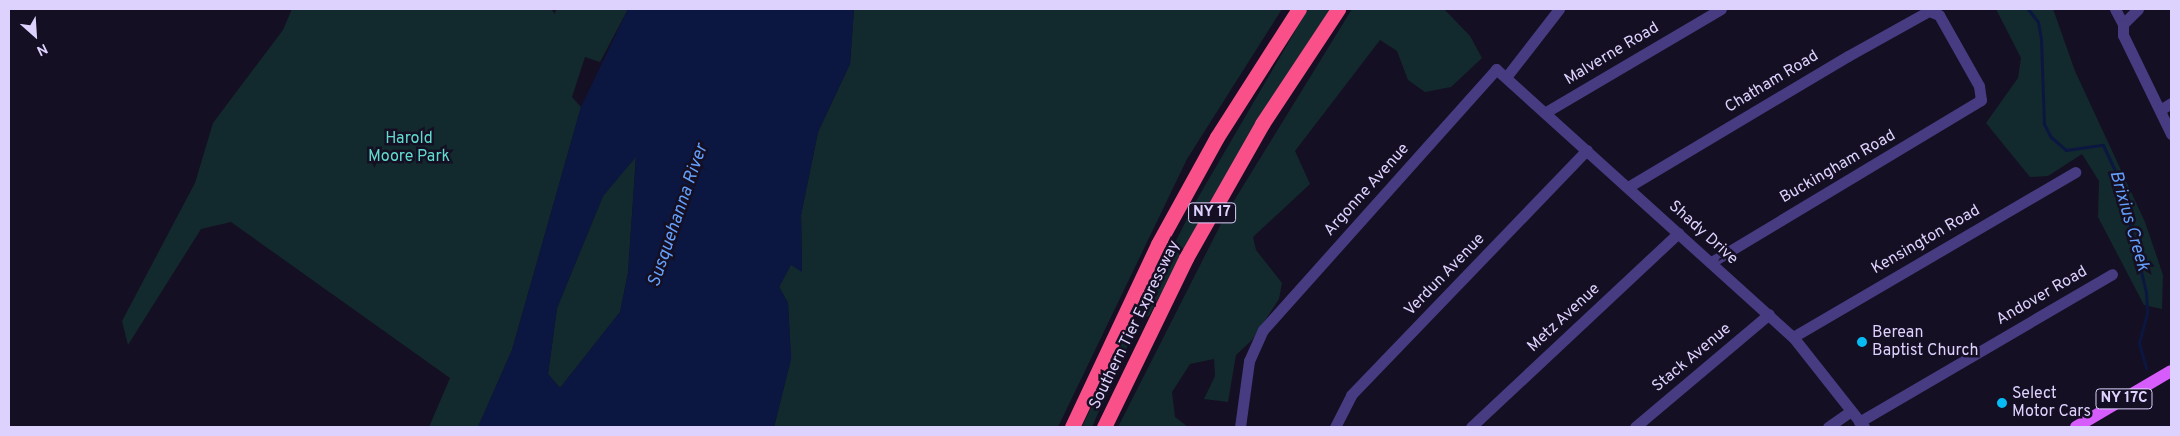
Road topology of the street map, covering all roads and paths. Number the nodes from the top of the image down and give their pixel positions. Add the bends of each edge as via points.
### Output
1 (1299, 9) edge
2 (1338, 9) edge
3 (1560, 9) edge
4 (1721, 9) edge
5 (2115, 9) edge
6 (2138, 9) edge
7 (1935, 12) joint
8 (2123, 24) junction
9 (1507, 76) junction
10 (2171, 103) edge
11 (2160, 110) junction
12 (1546, 112) junction
13 (2171, 134) edge
14 (1587, 150) junction
15 (2075, 172) dead end
16 (1628, 188) junction
17 (1678, 233) junction
18 (1711, 262) junction
19 (2112, 274) dead end
20 (1769, 314) junction
21 (1793, 337) junction
22 (2171, 371) edge
23 (1851, 411) junction
24 (1862, 425) edge
25 (1072, 427) edge
26 (1104, 427) edge
27 (1242, 427) edge
28 (1335, 427) edge
29 (1472, 427) edge
30 (1635, 427) edge
31 (1828, 427) edge
32 (2076, 427) edge

1 - 25 highway, Southern Tier Expressway / NY 17 via 1222,129 1158,244
2 - 26 highway, Southern Tier Expressway / NY 17 via 1262,124 1186,258
3 - 9 street
4 - 12 street, Malverne Road
5 - 8 street
6 - 8 street
7 - 16 street, Chatham Road via 1848,56
7 - 18 street, Buckingham Road via 1979,86 1981,100
8 - 11 street via 2123,35
9 - 12 street, Shady Drive
9 - 27 street, Argonne Avenue via 1496,69 1491,74 1263,330 1249,361
10 - 11 street
11 - 13 street
12 - 14 street, Shady Drive
14 - 16 street, Shady Drive
14 - 28 street, Verdun Avenue via 1351,395
15 - 21 street, Kensington Road
16 - 17 street, Shady Drive
17 - 18 street, Shady Drive
17 - 29 street, Metz Avenue
18 - 20 street, Shady Drive
19 - 24 street, Andover Road
20 - 21 street, Shady Drive
20 - 30 street, Stack Avenue
21 - 23 street, Shady Drive
22 - 32 main road, NY 17C
23 - 24 street, Shady Drive
23 - 31 street

